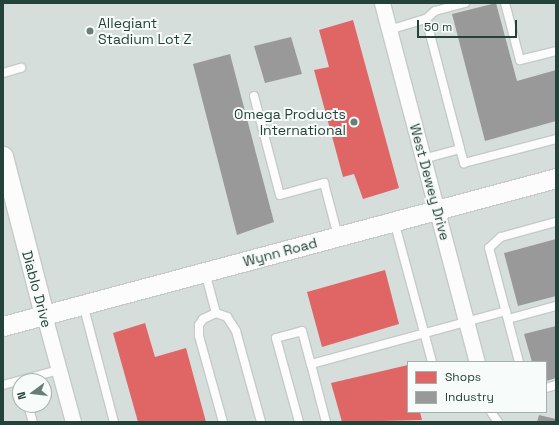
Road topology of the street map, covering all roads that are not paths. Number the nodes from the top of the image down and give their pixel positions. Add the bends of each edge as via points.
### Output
1 (382, 3) edge
2 (465, 3) edge
3 (505, 3) edge
4 (426, 19) junction
5 (389, 30) junction
6 (556, 51) edge
7 (21, 68) dead end
8 (3, 73) edge
9 (254, 96) dead end
10 (556, 139) edge
11 (460, 149) junction
12 (3, 156) edge
13 (423, 159) junction
14 (556, 178) edge
15 (437, 210) junction
16 (394, 221) junction
17 (556, 222) edge
18 (338, 236) junction
19 (205, 272) junction
20 (83, 304) junction
21 (556, 306) edge
22 (216, 313) junction
23 (44, 315) junction
24 (507, 315) junction
25 (466, 322) junction
26 (3, 326) edge
27 (424, 333) junction
28 (432, 361) edge
29 (477, 361) edge
30 (519, 361) edge
31 (311, 364) junction
32 (59, 370) junction
33 (48, 373) edge
34 (491, 413) edge
35 (73, 422) edge
36 (114, 422) edge
37 (223, 422) edge
38 (262, 422) edge
39 (299, 422) edge
40 (326, 422) edge
41 (498, 422) edge

1 - 5 street, West Dewey Drive
2 - 4 lane via 435,12
3 - 6 lane via 520,60
4 - 5 lane
4 - 11 lane
5 - 13 street, West Dewey Drive
7 - 8 lane
9 - 18 lane via 280,195 324,183
10 - 11 lane via 464,163
11 - 13 lane
12 - 23 street, Diablo Drive
13 - 15 street, West Dewey Drive
14 - 15 street, Wynn Road
15 - 16 street, Wynn Road
15 - 25 street, West Dewey Drive
16 - 18 street, Wynn Road
16 - 27 lane
17 - 24 lane via 501,236 489,248
18 - 19 street, Wynn Road
19 - 20 street, Wynn Road
19 - 22 lane
20 - 23 street, Wynn Road
20 - 36 lane
21 - 24 lane
22 - 37 lane via 203,319 199,325 199,336
22 - 38 lane via 227,317 236,331
23 - 26 street, Wynn Road
23 - 32 street, Diablo Drive
24 - 25 lane
24 - 30 lane
25 - 27 lane
25 - 29 street, West Dewey Drive
27 - 28 lane
27 - 31 lane
31 - 39 lane via 302,331 276,338
31 - 40 lane
32 - 33 lane
32 - 35 street, Diablo Drive
34 - 41 lane

